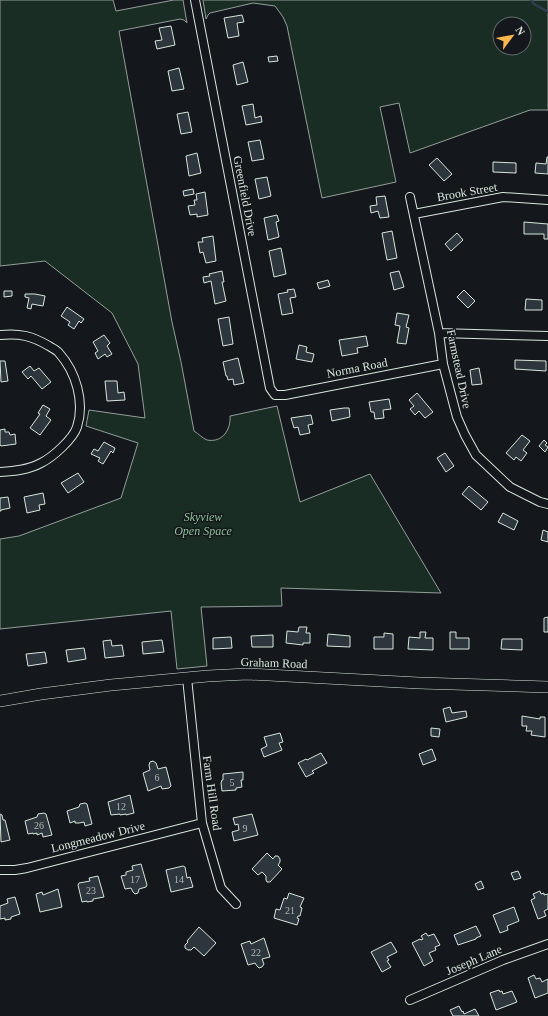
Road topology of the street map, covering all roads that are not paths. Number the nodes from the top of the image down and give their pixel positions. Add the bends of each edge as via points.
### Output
1 (195, 0) edge
2 (410, 197) dead end
3 (548, 200) edge
4 (414, 214) junction
5 (439, 333) junction
6 (0, 335) edge
7 (548, 336) edge
8 (443, 364) junction
9 (275, 395) joint
10 (0, 472) edge
11 (548, 504) edge
12 (187, 678) junction
13 (548, 686) edge
14 (0, 701) edge
15 (202, 823) junction
16 (0, 870) edge
17 (236, 904) dead end
18 (548, 944) edge
19 (410, 1000) dead end

1 - 9 street, Greenfield Drive via 270,388
2 - 4 street, Farmstead Drive
3 - 4 street, Brook Street via 503,197
4 - 5 street, Farmstead Drive
5 - 7 street
5 - 8 street, Farmstead Drive
6 - 10 street via 36,338 58,352 74,374 80,403 77,428 62,449 42,463 21,470
8 - 9 street, Norma Road
8 - 11 street, Farmstead Drive via 457,417 476,454 510,487
12 - 13 street, Graham Road via 247,674 419,683
12 - 14 street, Graham Road via 95,687
12 - 15 street, Farm Hill Road
15 - 16 street, Longmeadow Drive via 27,868
15 - 17 street, Farm Hill Road via 221,888
18 - 19 street, Joseph Lane via 503,960

